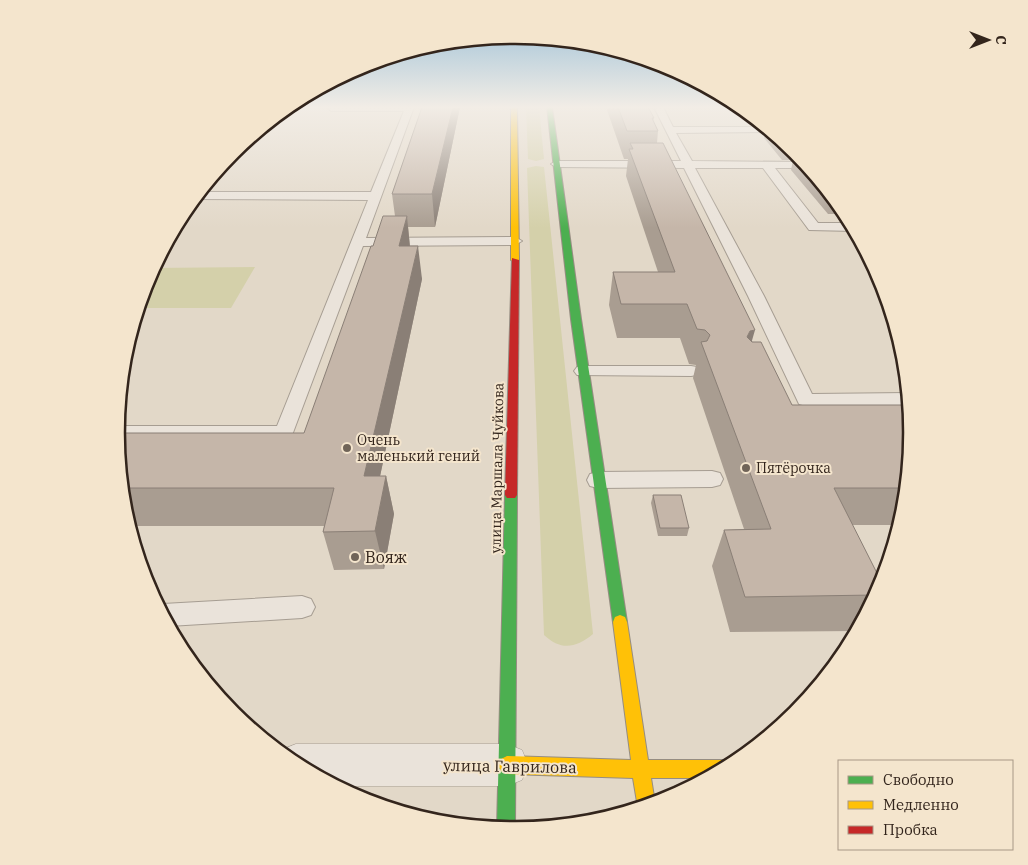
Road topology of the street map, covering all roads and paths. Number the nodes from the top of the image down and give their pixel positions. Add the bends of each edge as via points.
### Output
1 (394, 147) edge
2 (517, 147) edge
3 (551, 147) edge
4 (680, 147) edge
5 (552, 164) junction
6 (688, 164) junction
7 (766, 164) junction
8 (795, 165) edge
9 (206, 196) edge
10 (374, 196) junction
11 (844, 227) edge
12 (516, 241) junction
13 (358, 242) junction
14 (583, 371) junction
15 (691, 371) dead end
16 (775, 371) edge
17 (793, 371) junction
18 (901, 399) edge
19 (125, 433) edge
20 (712, 479) dead end
21 (598, 480) junction
22 (302, 607) dead end
23 (171, 615) edge
24 (313, 765) edge
25 (507, 765) junction
26 (641, 769) junction
27 (708, 769) edge
28 (645, 799) edge
29 (506, 821) edge

1 - 10 lane
2 - 12 main road, улица Маршала Чуйкова
3 - 5 main road
4 - 6 lane
5 - 6 lane
5 - 14 main road
6 - 7 lane
6 - 17 lane
7 - 8 lane
7 - 11 lane via 814,227
9 - 10 lane
10 - 13 lane
12 - 13 lane
12 - 25 main road, улица Маршала Чуйкова
13 - 19 lane via 284,433
14 - 15 lane
14 - 21 main road
16 - 17 lane
17 - 18 lane via 806,400
20 - 21 lane
21 - 26 main road
22 - 23 lane
24 - 25 street, улица Гаврилова
25 - 26 main road, улица Гаврилова
25 - 29 main road, улица Маршала Чуйкова
26 - 27 main road, улица Гаврилова
26 - 28 main road

